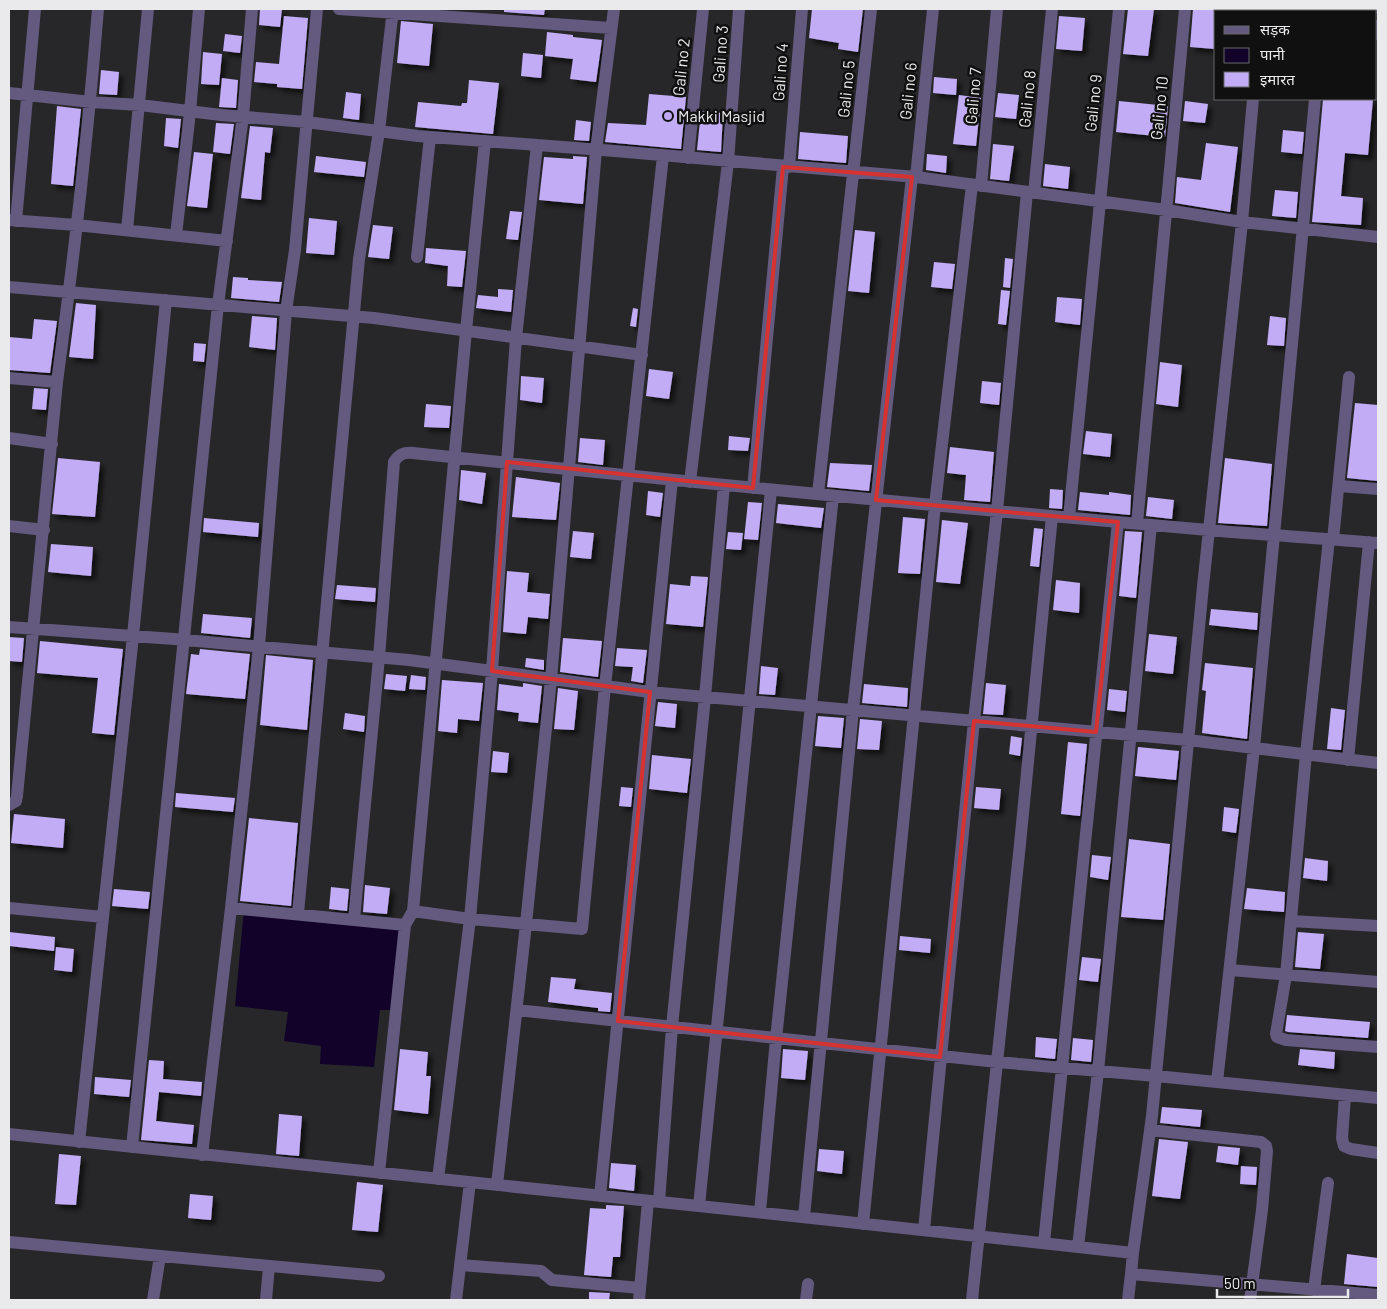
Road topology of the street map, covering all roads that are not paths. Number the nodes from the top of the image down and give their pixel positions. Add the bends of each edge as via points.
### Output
1 (35, 9) edge
2 (98, 9) edge
3 (148, 9) edge
4 (199, 9) edge
5 (252, 9) edge
6 (317, 9) edge
7 (339, 9) edge
8 (614, 9) edge
9 (703, 9) edge
10 (739, 9) edge
11 (802, 9) edge
12 (871, 9) edge
13 (933, 9) edge
14 (997, 9) edge
15 (1052, 9) edge
16 (1119, 9) edge
17 (1185, 9) edge
18 (393, 11) edge
19 (612, 28) junction
20 (9, 93) edge
21 (27, 95) junction
22 (1253, 100) edge
23 (1315, 100) edge
24 (90, 102) junction
25 (140, 105) junction
26 (190, 112) junction
27 (244, 116) junction
28 (306, 122) junction
29 (379, 131) junction
30 (430, 137) junction
31 (485, 142) junction
32 (536, 145) junction
33 (596, 150) junction
34 (663, 156) junction
35 (688, 158) junction
36 (728, 162) junction
37 (786, 167) junction
38 (854, 172) junction
39 (914, 177) junction
40 (977, 185) junction
41 (1031, 193) junction
42 (1100, 201) junction
43 (1166, 210) junction
44 (12, 220) edge
45 (1242, 222) junction
46 (76, 225) junction
47 (1302, 228) junction
48 (127, 230) junction
49 (176, 235) junction
50 (1378, 237) edge
51 (227, 241) junction
52 (417, 257) dead end
53 (9, 287) edge
54 (70, 292) junction
55 (166, 300) junction
56 (218, 305) junction
57 (286, 310) junction
58 (354, 316) junction
59 (466, 331) junction
60 (516, 338) junction
61 (580, 347) junction
62 (642, 355) junction
63 (1349, 377) dead end
64 (9, 378) edge
65 (57, 382) junction
66 (9, 438) edge
67 (52, 444) junction
68 (454, 457) junction
69 (507, 462) junction
70 (569, 468) junction
71 (628, 476) junction
72 (672, 480) junction
73 (690, 482) junction
74 (724, 485) junction
75 (1339, 486) junction
76 (753, 488) junction
77 (1378, 489) edge
78 (771, 490) junction
79 (818, 494) junction
80 (833, 496) junction
81 (876, 500) junction
82 (935, 505) junction
83 (997, 510) junction
84 (1052, 516) junction
85 (1069, 517) junction
86 (1118, 522) junction
87 (1137, 523) junction
88 (1151, 524) junction
89 (9, 526) edge
90 (44, 530) junction
91 (1209, 530) junction
92 (1276, 535) junction
93 (1331, 539) junction
94 (1374, 543) edge
95 (9, 627) edge
96 (34, 629) junction
97 (133, 636) junction
98 (184, 640) junction
99 (259, 646) junction
100 (322, 652) junction
101 (379, 658) junction
102 (437, 664) junction
103 (492, 671) junction
104 (551, 679) junction
105 (605, 686) junction
106 (650, 692) junction
107 (706, 697) junction
108 (749, 701) junction
109 (810, 706) junction
110 (853, 710) junction
111 (915, 716) junction
112 (974, 721) junction
113 (1032, 726) junction
114 (1096, 732) junction
115 (1130, 735) junction
116 (1188, 740) junction
117 (1254, 748) junction
118 (1306, 754) junction
119 (1348, 760) junction
120 (1378, 763) edge
121 (9, 808) edge
122 (9, 908) edge
123 (231, 908) junction
124 (414, 911) junction
125 (298, 914) junction
126 (103, 917) junction
127 (354, 919) junction
128 (470, 919) junction
129 (1291, 921) junction
130 (405, 924) junction
131 (526, 924) junction
132 (1378, 926) edge
133 (1230, 970) junction
134 (1286, 975) junction
135 (1378, 982) edge
136 (517, 1010) junction
137 (618, 1021) junction
138 (672, 1027) junction
139 (716, 1032) junction
140 (776, 1039) junction
141 (820, 1044) junction
142 (1378, 1047) edge
143 (880, 1050) junction
144 (940, 1057) junction
145 (997, 1062) junction
146 (1063, 1068) junction
147 (1098, 1071) junction
148 (1156, 1076) junction
149 (1217, 1082) junction
150 (1345, 1096) junction
151 (1378, 1098) edge
152 (1150, 1130) junction
153 (9, 1134) edge
154 (79, 1142) junction
155 (132, 1147) junction
156 (1378, 1153) edge
157 (202, 1155) junction
158 (379, 1173) junction
159 (438, 1179) junction
160 (470, 1182) junction
161 (1328, 1183) dead end
162 (497, 1185) junction
163 (600, 1196) junction
164 (653, 1201) junction
165 (698, 1206) junction
166 (760, 1212) junction
167 (804, 1217) junction
168 (863, 1224) junction
169 (924, 1230) junction
170 (978, 1236) junction
171 (9, 1242) edge
172 (1044, 1243) junction
173 (1078, 1247) junction
174 (1133, 1253) junction
175 (160, 1256) junction
176 (460, 1265) junction
177 (270, 1266) junction
178 (1130, 1274) junction
179 (380, 1276) dead end
180 (808, 1284) dead end
181 (1252, 1285) junction
182 (1314, 1290) junction
183 (640, 1294) edge
184 (1378, 1295) edge
185 (153, 1300) edge
186 (266, 1300) edge
187 (456, 1300) edge
188 (806, 1300) edge
189 (972, 1300) edge
190 (1128, 1300) edge
191 (1250, 1300) edge

1 - 21 street
2 - 24 street
3 - 25 street
4 - 26 street
5 - 27 street
6 - 28 street
7 - 18 street
8 - 19 street
9 - 35 street, Gali no 2
10 - 36 street, Gali no 3
11 - 37 street, Gali no 4
12 - 38 street, Gali no 5
13 - 39 street, Gali no 6
14 - 40 street, Gali no 7
15 - 41 street, Gali no 8
16 - 42 street, Gali no 9
17 - 43 street, Gali no 10
18 - 19 street
18 - 29 street
19 - 33 street
20 - 21 street
21 - 24 street
21 - 44 street
22 - 45 street
23 - 47 street
24 - 25 street
24 - 46 street
25 - 26 street
25 - 48 street
26 - 27 street
26 - 49 street
27 - 28 street
27 - 51 street
28 - 29 street
28 - 57 street via 295,250
29 - 30 street
29 - 58 street via 359,259
30 - 31 street
30 - 52 street
31 - 32 street
31 - 59 street
32 - 33 street
32 - 60 street
33 - 34 street
33 - 61 street
34 - 35 street
34 - 62 street
35 - 36 street
36 - 37 street
36 - 73 street, Gali no 3
37 - 38 street
37 - 76 street, Gali no 4
38 - 39 street
38 - 79 street, Gali no 5
39 - 40 street
39 - 81 street, Gali no 6
40 - 41 street
40 - 82 street, Gali no 7
41 - 42 street
41 - 83 street, Gali no 8
42 - 43 street
42 - 85 street, Gali no 9
43 - 45 street
43 - 87 street, Gali no 10
44 - 46 street
45 - 47 street
45 - 91 street
46 - 48 street
46 - 54 street
47 - 50 street
47 - 92 street
48 - 49 street
49 - 51 street
51 - 56 street
53 - 54 street
54 - 55 street
54 - 65 street
55 - 56 street
55 - 97 street
56 - 57 street
56 - 98 street
57 - 58 street
57 - 99 street
58 - 59 street
58 - 100 street
59 - 60 street
59 - 68 street
60 - 61 street
60 - 69 street
61 - 62 street
61 - 70 street
62 - 71 street
63 - 75 street
64 - 65 street
65 - 67 street
66 - 67 street
67 - 90 street
68 - 69 street
68 - 101 street via 407,452 394,462
68 - 102 street
69 - 70 street
69 - 103 street
70 - 71 street
70 - 104 street
71 - 72 street
71 - 105 street
72 - 73 street
72 - 106 street
73 - 74 street
74 - 76 street
74 - 107 street
75 - 77 street
75 - 93 street
76 - 78 street
78 - 79 street
78 - 108 street
79 - 80 street
80 - 81 street
80 - 109 street
81 - 82 street
81 - 110 street, Gali no 6
82 - 83 street
82 - 111 street, Gali no 7
83 - 84 street
83 - 112 street, Gali no 8
84 - 85 street
84 - 113 street
85 - 86 street
86 - 87 street
86 - 114 street
87 - 88 street
88 - 91 street
88 - 115 street
89 - 90 street
90 - 96 street
91 - 92 street
91 - 116 street
92 - 93 street
92 - 117 street
93 - 94 street
93 - 118 street
94 - 119 street
95 - 96 street
96 - 97 street
96 - 121 street via 17,796
97 - 98 street
97 - 126 street
98 - 99 street
98 - 155 street
99 - 100 street
99 - 123 street
100 - 101 street
100 - 125 street
101 - 102 street
101 - 127 street
102 - 103 street
102 - 124 street
103 - 104 street
103 - 128 street
104 - 105 street
104 - 131 street
105 - 106 street
105 - 131 street via 583,927
106 - 107 street
106 - 137 street
107 - 108 street
107 - 138 street
108 - 109 street
108 - 139 street
109 - 110 street
109 - 140 street
110 - 111 street
110 - 141 street, Gali no 6
111 - 112 street
111 - 143 street, Gali no 7
112 - 113 street
112 - 144 street, Gali no 8
113 - 114 street
113 - 145 street
114 - 115 street
114 - 146 street
115 - 116 street
115 - 147 street
116 - 117 street
116 - 148 street
117 - 118 street
117 - 133 street
118 - 119 street
118 - 129 street
119 - 120 street
122 - 126 street
123 - 125 street
123 - 157 street
124 - 128 street
124 - 130 street
125 - 127 street
126 - 154 street
127 - 130 street
128 - 131 street
128 - 159 street
129 - 132 street
129 - 134 street
130 - 158 street
131 - 136 street
133 - 134 street
133 - 149 street
134 - 135 street
134 - 142 street via 1277,1037
136 - 137 street
136 - 162 street
137 - 138 street
137 - 163 street
138 - 139 street
138 - 164 street
139 - 140 street
139 - 165 street
140 - 141 street
140 - 166 street
141 - 143 street
141 - 167 street, Gali no 6
143 - 144 street
143 - 168 street, Gali no 7
144 - 145 street
144 - 169 street, Gali no 8
145 - 146 street
145 - 170 street
146 - 147 street
146 - 172 street
147 - 148 street
147 - 173 street
148 - 149 street
148 - 152 street
149 - 150 street
150 - 151 street
150 - 156 street via 1344,1146
152 - 174 street
152 - 181 street via 1261,1142 1266,1146
153 - 154 street
154 - 155 street
155 - 157 street
157 - 158 street
158 - 159 street
159 - 160 street
160 - 162 street
160 - 176 street
161 - 182 street
162 - 163 street
163 - 164 street
164 - 165 street
164 - 183 street
165 - 166 street
166 - 167 street
167 - 168 street
168 - 169 street
169 - 170 street
170 - 172 street
170 - 189 street
171 - 175 street
172 - 173 street
173 - 174 street
174 - 178 street
175 - 177 street
175 - 185 street
176 - 183 street via 541,1271 552,1280
176 - 187 street
177 - 179 street
177 - 186 street
178 - 181 street
178 - 190 street
180 - 188 street
181 - 182 street
181 - 191 street
182 - 184 street

